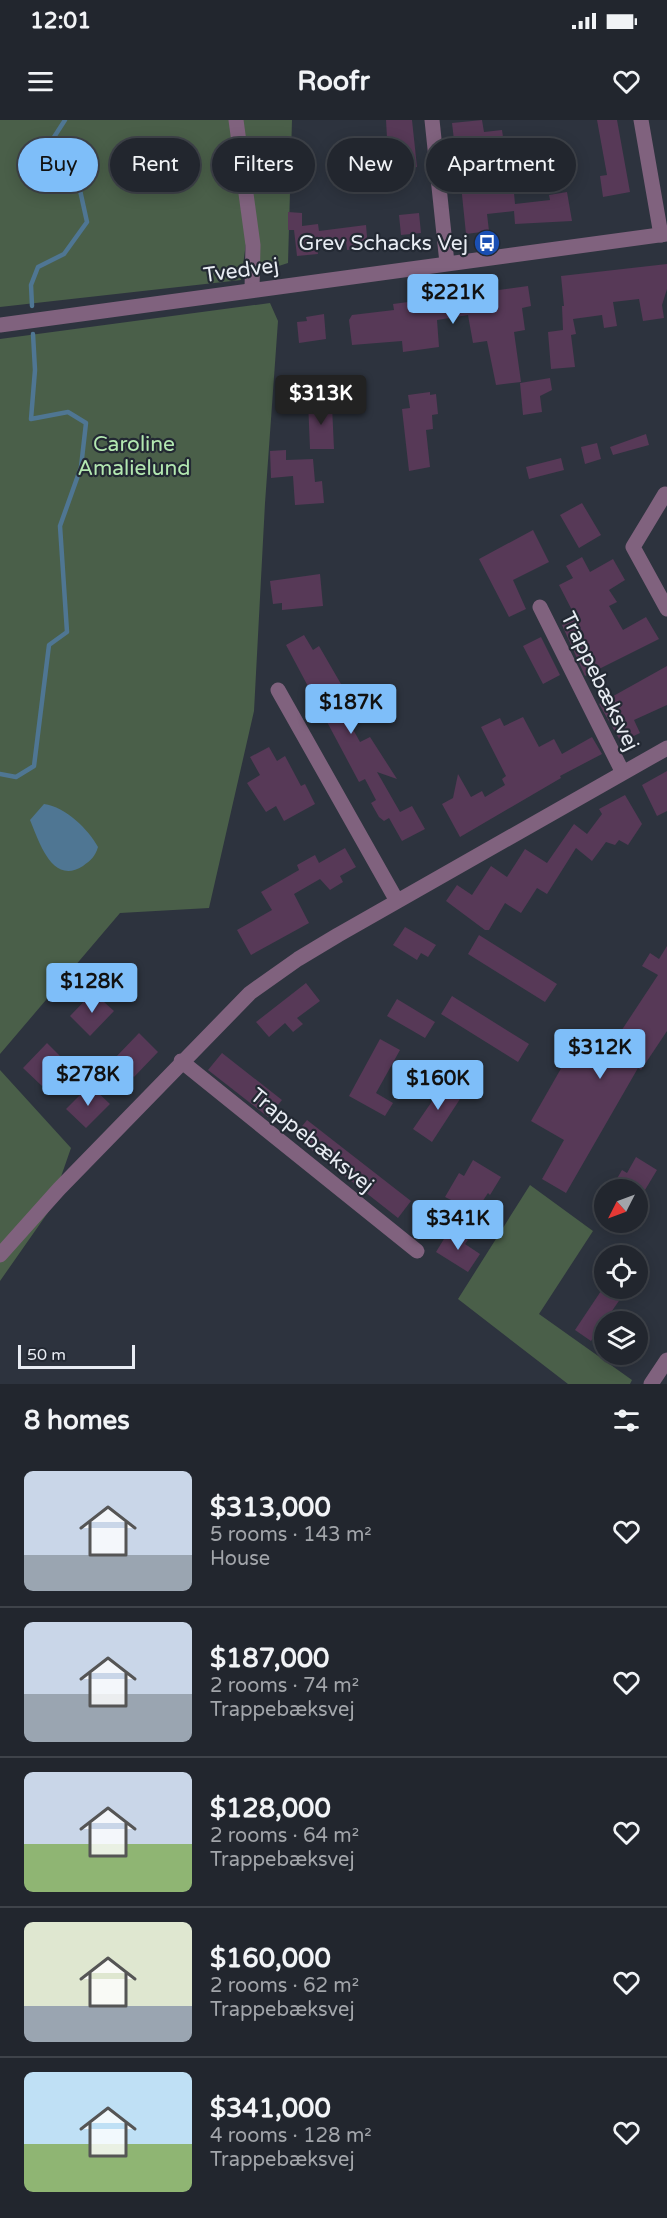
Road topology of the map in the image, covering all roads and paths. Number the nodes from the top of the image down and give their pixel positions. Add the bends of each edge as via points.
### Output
1 (236, 120) edge
2 (432, 120) edge
3 (641, 120) edge
4 (664, 235) edge
5 (447, 263) junction
6 (252, 289) junction
7 (0, 325) edge
8 (665, 494) dead end
9 (540, 607) dead end
10 (667, 609) edge
11 (278, 690) dead end
12 (667, 748) edge
13 (623, 773) junction
14 (397, 901) junction
15 (181, 1061) junction
16 (417, 1251) dead end
17 (0, 1255) edge
18 (667, 1360) edge
19 (651, 1384) edge

1 - 6 street via 253,246
2 - 5 street
3 - 4 street
4 - 5 street, Tvedvej
5 - 6 street, Tvedvej
6 - 7 street, Tvedvej
8 - 10 street via 633,547
9 - 13 street, Trappebæksvej
11 - 14 street
12 - 13 street, Trappebæksvej
13 - 14 street, Trappebæksvej
14 - 15 street, Trappebæksvej via 298,959 250,993
15 - 16 street, Trappebæksvej
15 - 17 street, Trappebæksvej
18 - 19 street

